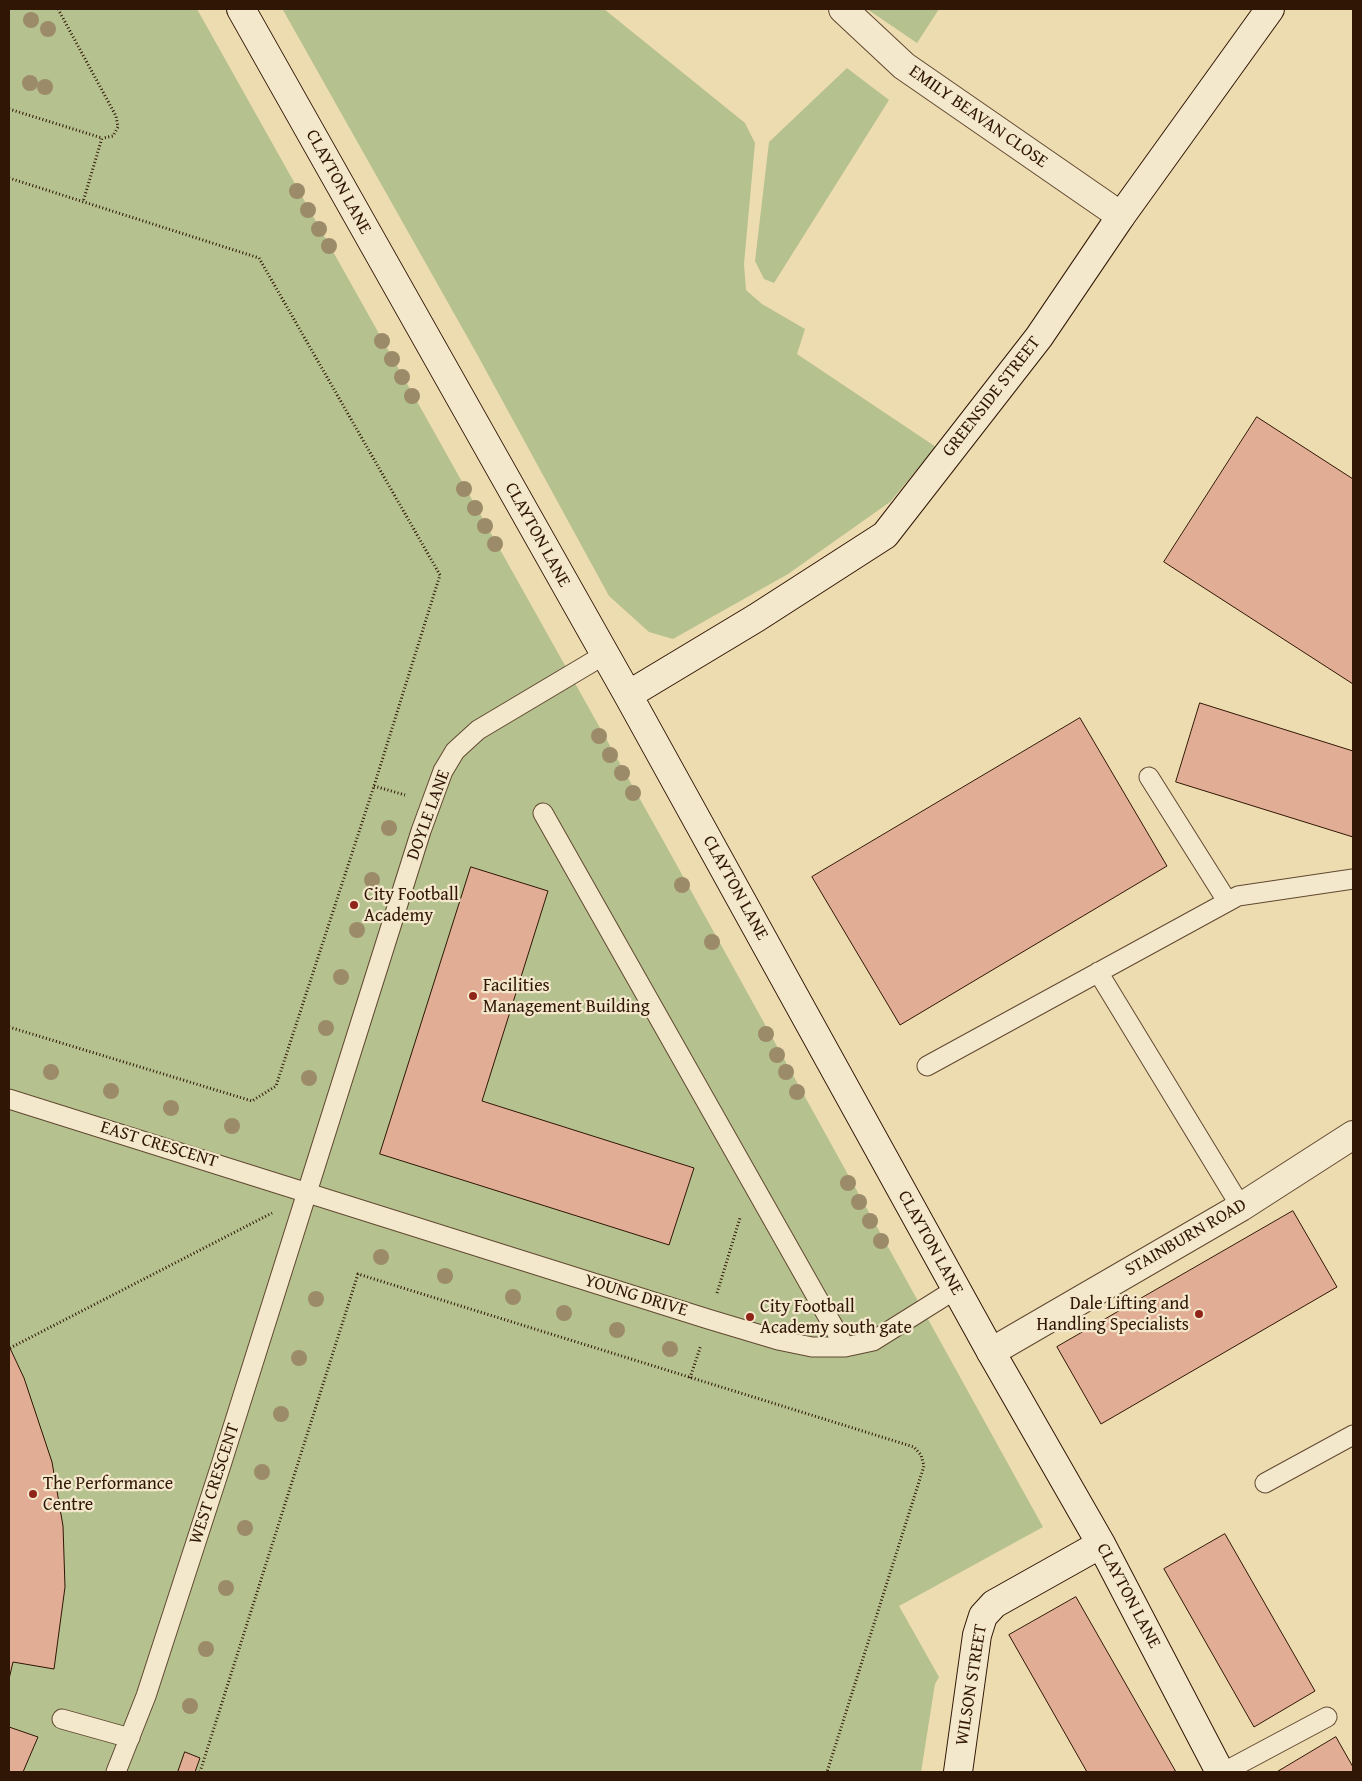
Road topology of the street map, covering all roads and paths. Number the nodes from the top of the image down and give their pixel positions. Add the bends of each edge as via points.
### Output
1 (58, 9) edge
2 (241, 9) edge
3 (844, 9) edge
4 (1270, 9) edge
5 (9, 109) edge
6 (102, 138) junction
7 (9, 178) edge
8 (83, 202) junction
9 (1121, 216) junction
10 (604, 655) junction
11 (628, 695) junction
12 (1149, 778) dead end
13 (543, 813) dead end
14 (1353, 879) edge
15 (1227, 902) junction
16 (1098, 972) junction
17 (9, 1027) edge
18 (926, 1066) dead end
19 (9, 1099) edge
20 (1353, 1135) edge
21 (751, 1184) junction
22 (308, 1193) junction
23 (1241, 1207) junction
24 (956, 1289) junction
25 (708, 1319) junction
26 (844, 1347) junction
27 (10, 1348) dead end
28 (991, 1352) junction
29 (690, 1378) junction
30 (1353, 1435) edge
31 (1265, 1483) dead end
32 (1101, 1544) junction
33 (1327, 1717) dead end
34 (62, 1719) dead end
35 (130, 1738) junction
36 (116, 1772) edge
37 (200, 1772) edge
38 (827, 1772) edge
39 (958, 1772) edge
40 (1220, 1772) edge
41 (1224, 1772) edge

1 - 6 path via 116,116 118,127 113,136
2 - 10 street, CLAYTON LANE
3 - 9 street, EMILY BEAVAN CLOSE via 904,66
4 - 9 street, GREENSIDE STREET
5 - 6 path
6 - 8 path
7 - 8 path
8 - 17 path via 259,258 440,575 276,1086 252,1101
9 - 11 street, GREENSIDE STREET via 1039,337 885,535
10 - 11 street, CLAYTON LANE
10 - 22 lane, DOYLE LANE via 478,730 455,751 443,771 421,831
11 - 24 street, CLAYTON LANE
12 - 15 lane
13 - 21 lane
14 - 15 lane via 1238,896
15 - 16 lane
16 - 18 lane
16 - 23 lane
19 - 22 lane, EAST CRESCENT
20 - 23 street, STAINBURN ROAD
21 - 25 path
21 - 26 lane
22 - 25 lane, YOUNG DRIVE
22 - 27 path
22 - 35 lane, WEST CRESCENT
23 - 28 street, STAINBURN ROAD
24 - 26 lane, YOUNG DRIVE via 873,1341
24 - 28 street, CLAYTON LANE
25 - 26 lane, YOUNG DRIVE via 778,1340 812,1347
25 - 29 path
28 - 32 street, CLAYTON LANE
29 - 37 path via 358,1274
29 - 38 path via 914,1447 921,1455 924,1466
30 - 31 lane
32 - 39 street, WILSON STREET via 994,1604 983,1616 977,1635
32 - 40 street, CLAYTON LANE
33 - 41 lane
34 - 35 lane
35 - 36 lane, WEST CRESCENT

